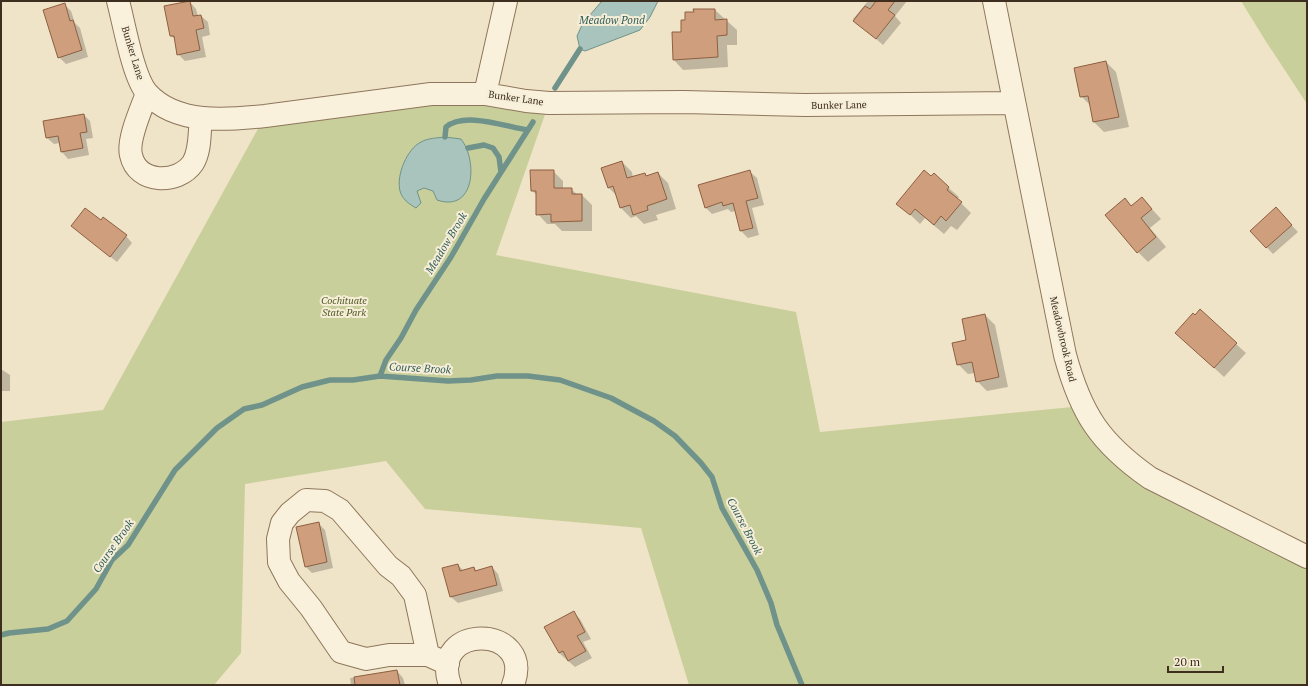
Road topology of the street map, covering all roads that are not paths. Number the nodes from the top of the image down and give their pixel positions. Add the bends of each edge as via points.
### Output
1 (118, 1) edge
2 (506, 1) edge
3 (994, 1) edge
4 (147, 93) junction
5 (486, 94) junction
6 (1014, 103) junction
7 (201, 118) junction
8 (1307, 557) edge
9 (428, 655) junction
10 (448, 664) junction
11 (450, 685) edge
12 (513, 685) edge

1 - 4 street, Bunker Lane via 137,74
2 - 5 street
3 - 6 street, Meadowbrook Road
4 - 7 street, Bunker Lane via 164,106 183,115
4 - 7 street via 131,143 131,155 136,165 147,175 161,180 174,178 193,164 198,153
5 - 6 street, Bunker Lane via 526,102 549,103
5 - 7 street, Bunker Lane via 431,94 242,119
6 - 8 street, Meadowbrook Road via 1065,355 1072,382 1094,427 1110,446 1150,478
9 - 9 street via 366,659 342,652 289,582 279,562 278,539 282,523 290,513 306,500 325,501 340,510 388,566 401,576 415,595
9 - 10 street
10 - 11 street
10 - 12 street via 458,646 467,640 476,637 496,640 505,646 515,664

